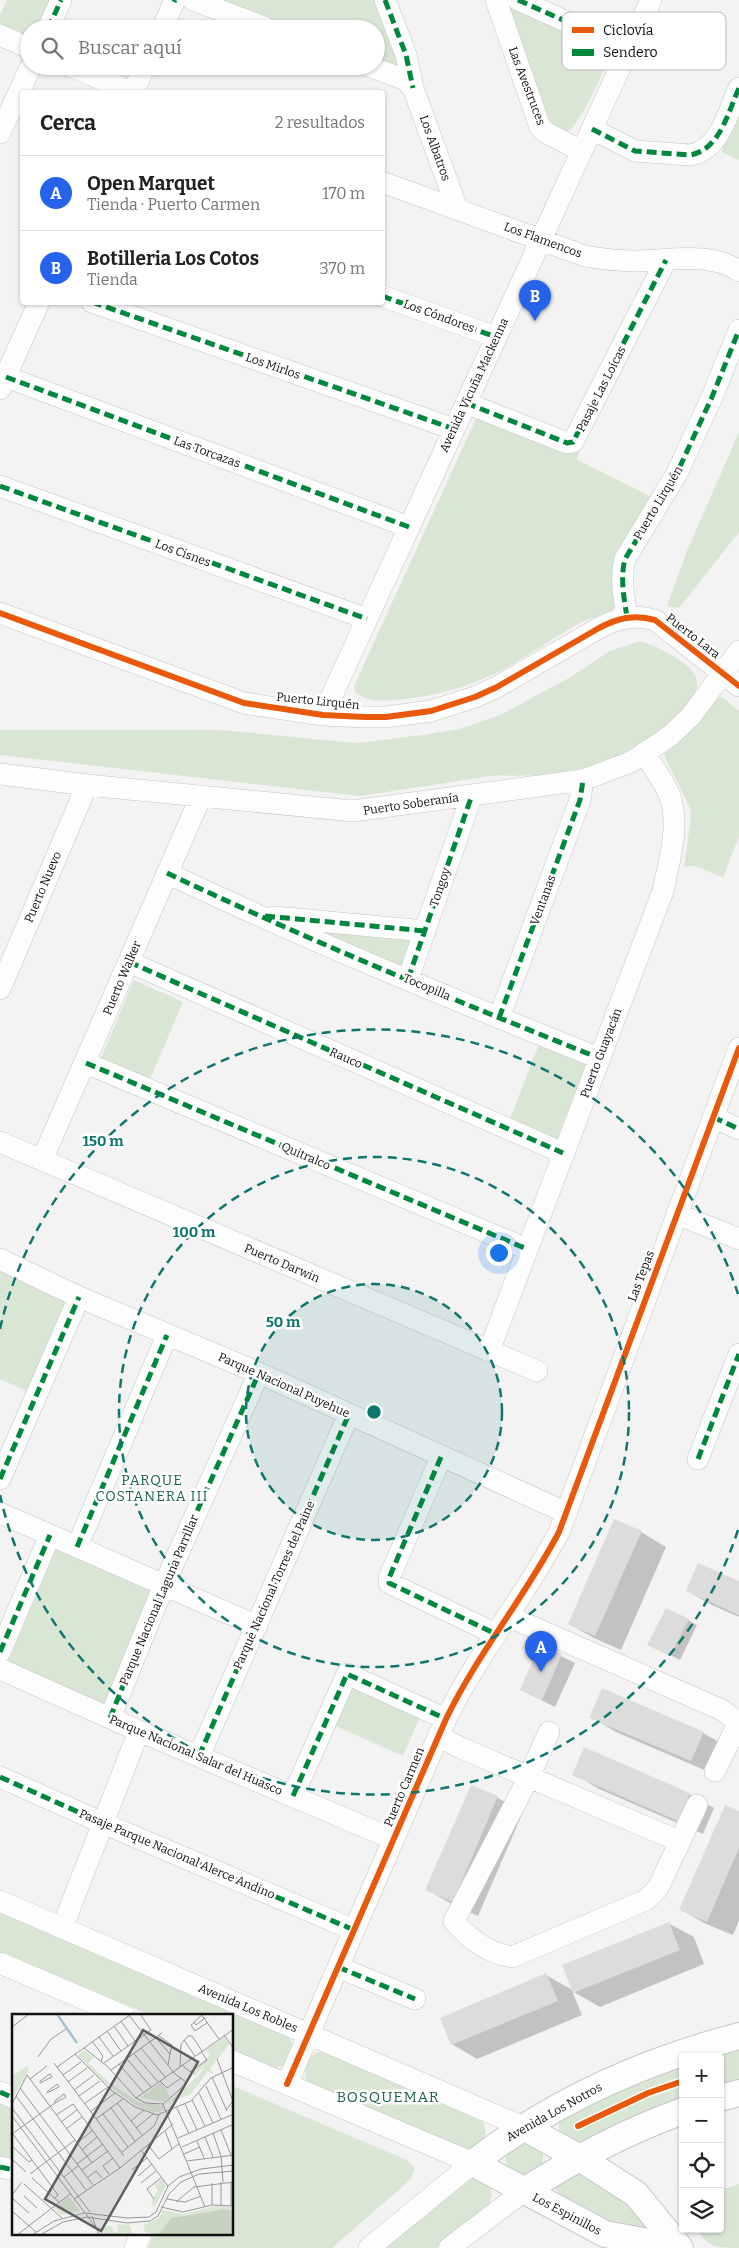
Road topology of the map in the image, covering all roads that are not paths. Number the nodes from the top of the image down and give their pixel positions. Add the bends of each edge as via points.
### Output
1 (61, 0) edge
2 (180, 0) edge
3 (385, 0) edge
4 (496, 0) edge
5 (518, 0) edge
6 (651, 0) edge
7 (645, 12) edge
8 (52, 20) edge
9 (168, 20) edge
10 (241, 20) edge
11 (562, 20) edge
12 (0, 35) edge
13 (20, 44) edge
14 (619, 70) edge
15 (385, 72) edge
16 (27, 75) edge
17 (91, 75) edge
18 (140, 75) edge
19 (413, 88) junction
20 (739, 88) edge
21 (127, 90) edge
22 (133, 90) edge
23 (592, 129) junction
24 (0, 133) edge
25 (582, 151) junction
26 (385, 183) edge
27 (457, 208) junction
28 (541, 240) junction
29 (666, 260) junction
30 (739, 271) edge
31 (385, 297) edge
32 (38, 305) edge
33 (101, 305) edge
34 (739, 330) edge
35 (496, 337) junction
36 (3, 384) edge
37 (466, 403) junction
38 (454, 429) junction
39 (0, 486) edge
40 (409, 526) junction
41 (0, 613) edge
42 (627, 617) junction
43 (367, 619) junction
44 (739, 651) edge
45 (731, 680) edge
46 (323, 715) junction
47 (645, 754) junction
48 (0, 774) edge
49 (583, 780) junction
50 (87, 785) junction
51 (472, 795) junction
52 (201, 796) junction
53 (167, 873) junction
54 (255, 915) junction
55 (425, 931) junction
56 (129, 962) junction
57 (408, 979) junction
58 (0, 989) edge
59 (499, 1018) junction
60 (739, 1048) edge
61 (599, 1058) junction
62 (86, 1063) junction
63 (713, 1117) junction
64 (739, 1129) edge
65 (0, 1142) edge
66 (563, 1153) junction
67 (42, 1160) junction
68 (677, 1214) junction
69 (739, 1239) edge
70 (527, 1249) junction
71 (0, 1259) edge
72 (79, 1297) junction
73 (167, 1335) junction
74 (489, 1351) junction
75 (739, 1354) edge
76 (537, 1372) dead end
77 (259, 1373) junction
78 (349, 1414) junction
79 (441, 1457) junction
80 (698, 1459) dead end
81 (0, 1479) edge
82 (0, 1513) edge
83 (567, 1513) junction
84 (50, 1535) junction
85 (77, 1547) junction
86 (164, 1585) junction
87 (508, 1616) junction
88 (257, 1626) junction
89 (496, 1634) junction
90 (0, 1652) edge
91 (0, 1669) edge
92 (110, 1718) junction
93 (442, 1727) junction
94 (139, 1731) junction
95 (549, 1732) dead end
96 (199, 1756) junction
97 (714, 1771) dead end
98 (0, 1777) edge
99 (529, 1777) junction
100 (293, 1796) junction
101 (697, 1805) dead end
102 (105, 1824) junction
103 (393, 1839) junction
104 (678, 1841) junction
105 (0, 1901) edge
106 (62, 1928) junction
107 (354, 1930) junction
108 (0, 1963) edge
109 (338, 1966) junction
110 (415, 1999) dead end
111 (119, 2014) edge
112 (308, 2034) junction
113 (739, 2036) edge
114 (234, 2062) edge
115 (287, 2084) junction
116 (0, 2092) edge
117 (739, 2093) edge
118 (12, 2097) edge
119 (724, 2097) edge
120 (679, 2113) edge
121 (523, 2126) junction
122 (580, 2158) junction
123 (473, 2163) junction
124 (524, 2191) junction
125 (140, 2236) edge
126 (135, 2248) edge
127 (369, 2248) edge
128 (450, 2248) edge
129 (667, 2248) edge
130 (680, 2248) edge

1 - 8 street
2 - 9 street
2 - 10 street
3 - 19 street, Los Albatros via 406,55
4 - 25 street, Las Avestruces via 540,127
5 - 11 street
6 - 7 street, Avenida Vicuña Mackenna
12 - 13 street
14 - 23 street, Avenida Vicuña Mackenna
15 - 19 street via 406,80
16 - 24 street
17 - 21 street
18 - 22 street
19 - 27 street, Los Albatros
20 - 23 street via 715,140 699,154 635,151
23 - 25 street, Avenida Vicuña Mackenna
25 - 28 street, Avenida Vicuña Mackenna
26 - 27 street, Los Flamencos
27 - 28 street, Los Flamencos
28 - 29 street, Los Flamencos via 602,259
28 - 35 street, Avenida Vicuña Mackenna
29 - 30 street, Los Flamencos via 705,259 727,264
29 - 37 street, Pasaje Las Loicas via 573,442 567,443
31 - 35 street, Los Cóndores
32 - 36 street
33 - 38 street, Los Mirlos
34 - 42 street, Puerto Lirquén via 677,473 625,559 622,568
35 - 37 street, Avenida Vicuña Mackenna
36 - 40 street, Las Torcazas
37 - 38 street, Avenida Vicuña Mackenna
38 - 40 street, Avenida Vicuña Mackenna
39 - 43 street, Los Cisnes
40 - 43 street, Avenida Vicuña Mackenna
41 - 46 street, Puerto Lirquén via 244,703
42 - 45 street, Puerto Lara via 655,620
42 - 46 street, Puerto Lirquén via 599,628 497,687 452,705 386,717
43 - 46 street, Avenida Vicuña Mackenna
44 - 45 street, Puerto Soberanía
45 - 47 street, Puerto Soberanía via 664,741
47 - 49 street, Puerto Soberanía
47 - 61 street, Puerto Guayacán via 669,795 673,836 663,891
48 - 50 street, Puerto Soberanía
49 - 51 street, Puerto Soberanía
49 - 59 street, Ventanas via 580,800
50 - 52 street, Puerto Soberanía
50 - 58 street, Puerto Nuevo
51 - 52 street, Puerto Soberanía via 363,811
51 - 55 street, Tongoy
52 - 53 street, Puerto Walker
53 - 54 street, Tocopilla
53 - 56 street, Puerto Walker
54 - 55 street, Tocopilla
54 - 57 street, Tocopilla
55 - 57 street, Tongoy
56 - 62 street, Puerto Walker
56 - 66 street, Rauco
57 - 59 street, Tocopilla
59 - 61 street, Tocopilla
60 - 63 street, Las Tepas
61 - 66 street, Puerto Guayacán
62 - 67 street, Puerto Walker
62 - 70 street, Quitralco
63 - 64 street
63 - 68 street, Las Tepas
65 - 67 street, Puerto Darwin
66 - 70 street, Puerto Guayacán
67 - 74 street, Puerto Darwin
68 - 69 street
68 - 83 street, Las Tepas
70 - 74 street, Puerto Guayacán
71 - 72 street, Parque Nacional Puyehue
72 - 73 street, Parque Nacional Puyehue
72 - 81 street
73 - 77 street, Parque Nacional Puyehue
73 - 85 street
74 - 76 street, Puerto Darwin
75 - 80 street
77 - 78 street, Parque Nacional Puyehue
77 - 86 street, Parque Nacional Laguna Parrillar
78 - 79 street, Parque Nacional Puyehue
78 - 88 street, Parque Nacional Torres del Paine
79 - 83 street, Parque Nacional Puyehue
79 - 89 street via 388,1583
82 - 84 street
83 - 87 street, Puerto Carmen via 543,1563
84 - 85 street
84 - 90 street
85 - 86 street
86 - 88 street
86 - 92 street, Parque Nacional Laguna Parrillar
87 - 89 street, Puerto Carmen
87 - 97 street via 722,1710 735,1720 735,1730
88 - 96 street, Parque Nacional Torres del Paine
89 - 93 street, Puerto Carmen
91 - 92 street, Parque Nacional Salar del Huasco
92 - 94 street, Parque Nacional Salar del Huasco
93 - 99 street
93 - 100 street via 347,1674
93 - 103 street, Puerto Carmen
94 - 96 street, Parque Nacional Salar del Huasco
94 - 102 street
95 - 99 street
96 - 100 street, Parque Nacional Salar del Huasco
98 - 102 street, Pasaje Parque Nacional Alerce Andino
99 - 104 street
99 - 104 street via 454,1921 466,1935 498,1954 512,1957 646,1900 658,1888
100 - 103 street, Parque Nacional Salar del Huasco
101 - 104 street
102 - 106 street
102 - 107 street, Pasaje Parque Nacional Alerce Andino
103 - 107 street, Puerto Carmen
105 - 106 street, Avenida Los Robles
106 - 112 street, Avenida Los Robles
107 - 109 street, Puerto Carmen
108 - 111 street
109 - 110 street
109 - 112 street, Puerto Carmen
112 - 115 street, Puerto Carmen
112 - 121 street, Avenida Los Robles
113 - 121 main road, Avenida Los Notros via 677,2053 632,2071
114 - 115 street
115 - 123 street
116 - 118 street
117 - 119 main road
120 - 122 main road via 632,2131
121 - 122 main road
121 - 123 main road, Avenida Los Notros
122 - 124 main road
122 - 130 main road via 636,2194
123 - 124 main road, Los Espinillos
123 - 127 street, Avenida Los Notros
124 - 128 street
124 - 129 main road, Los Espinillos via 605,2234
125 - 126 street

